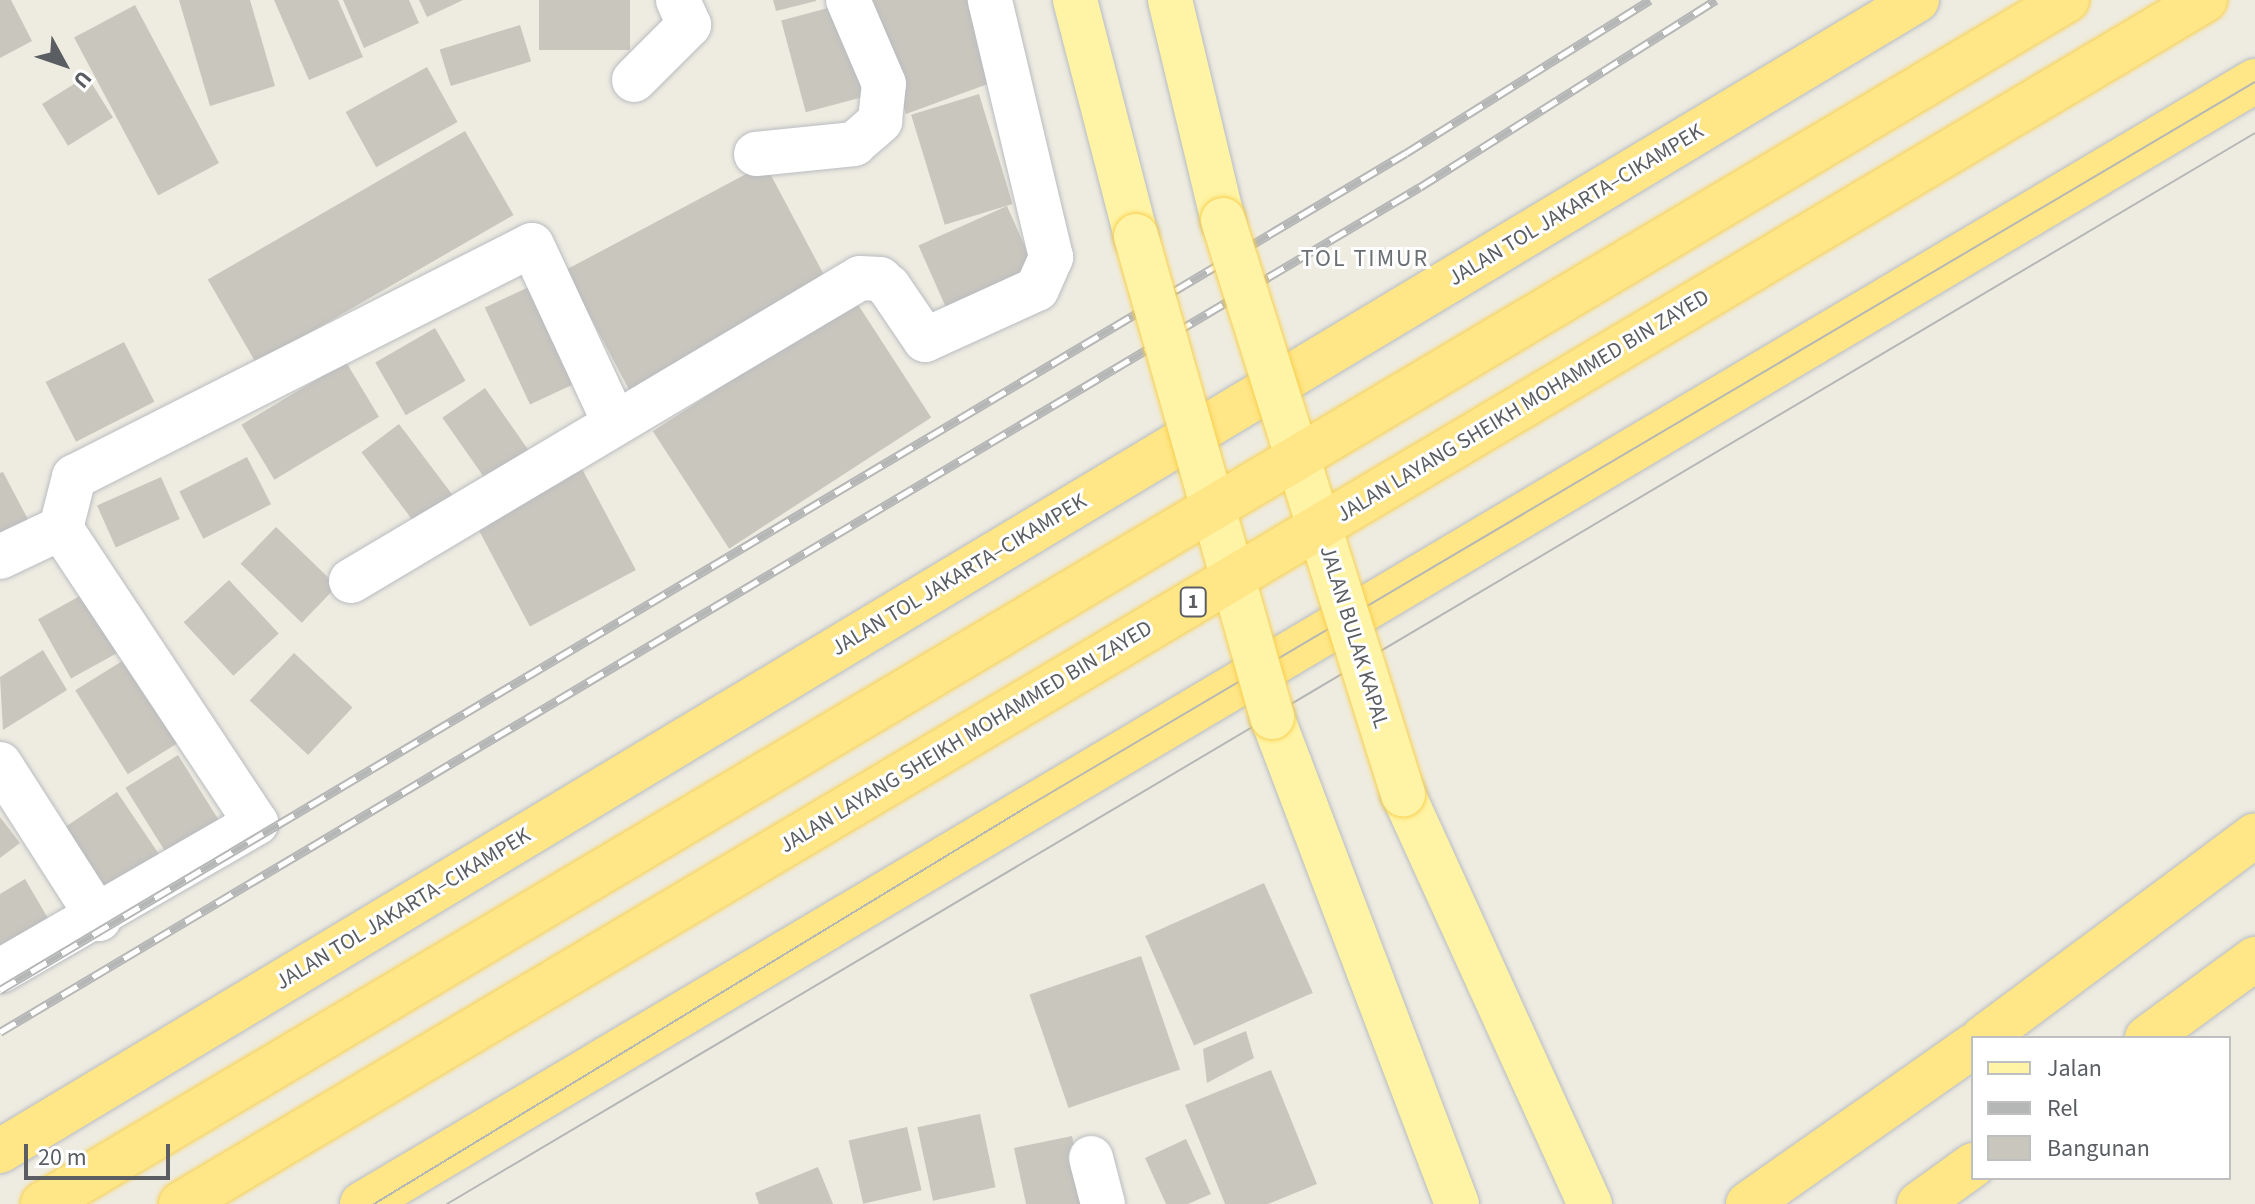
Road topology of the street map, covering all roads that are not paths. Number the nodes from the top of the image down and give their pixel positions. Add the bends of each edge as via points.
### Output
1 (678, 0) edge
2 (848, 0) edge
3 (990, 0) edge
4 (1075, 0) edge
5 (1170, 0) edge
6 (1917, 0) edge
7 (2067, 0) edge
8 (2205, 0) edge
9 (634, 80) dead end
10 (2255, 81) edge
11 (2255, 114) edge
12 (756, 154) dead end
13 (1867, 314) junction
14 (614, 422) junction
15 (61, 528) junction
16 (0, 557) edge
17 (351, 581) dead end
18 (0, 764) edge
19 (2255, 835) edge
20 (99, 919) junction
21 (2255, 959) edge
22 (0, 971) edge
23 (1986, 1036) edge
24 (2150, 1036) edge
25 (1971, 1047) edge
26 (0, 1151) edge
27 (1091, 1158) dead end
28 (1971, 1166) edge
29 (43, 1204) edge
30 (181, 1204) edge
31 (362, 1204) edge
32 (1103, 1204) edge
33 (1457, 1204) edge
34 (1590, 1204) edge
35 (1748, 1204) edge
36 (1919, 1204) edge

1 - 9 street via 689,25
2 - 12 street via 884,84 880,121 854,144
3 - 14 street via 1051,257 1037,289 925,340 880,279 860,278
4 - 33 main road, bridge via 1272,717
5 - 34 main road, JALAN BULAK KAPAL, bridge via 1223,220 1403,794
6 - 26 highway, JALAN TOL JAKARTA–CIKAMPEK
7 - 29 highway, bridge
8 - 30 highway, JALAN LAYANG SHEIKH MOHAMMED BIN ZAYED / 1, bridge
10 - 13 highway
11 - 13 highway via 1945,288
13 - 31 highway
14 - 15 street via 532,245 89,466 74,477
14 - 17 street
15 - 16 street
15 - 20 street via 256,823
18 - 20 street
19 - 23 highway
20 - 22 street
21 - 24 highway
25 - 35 highway
27 - 32 street
28 - 36 highway

